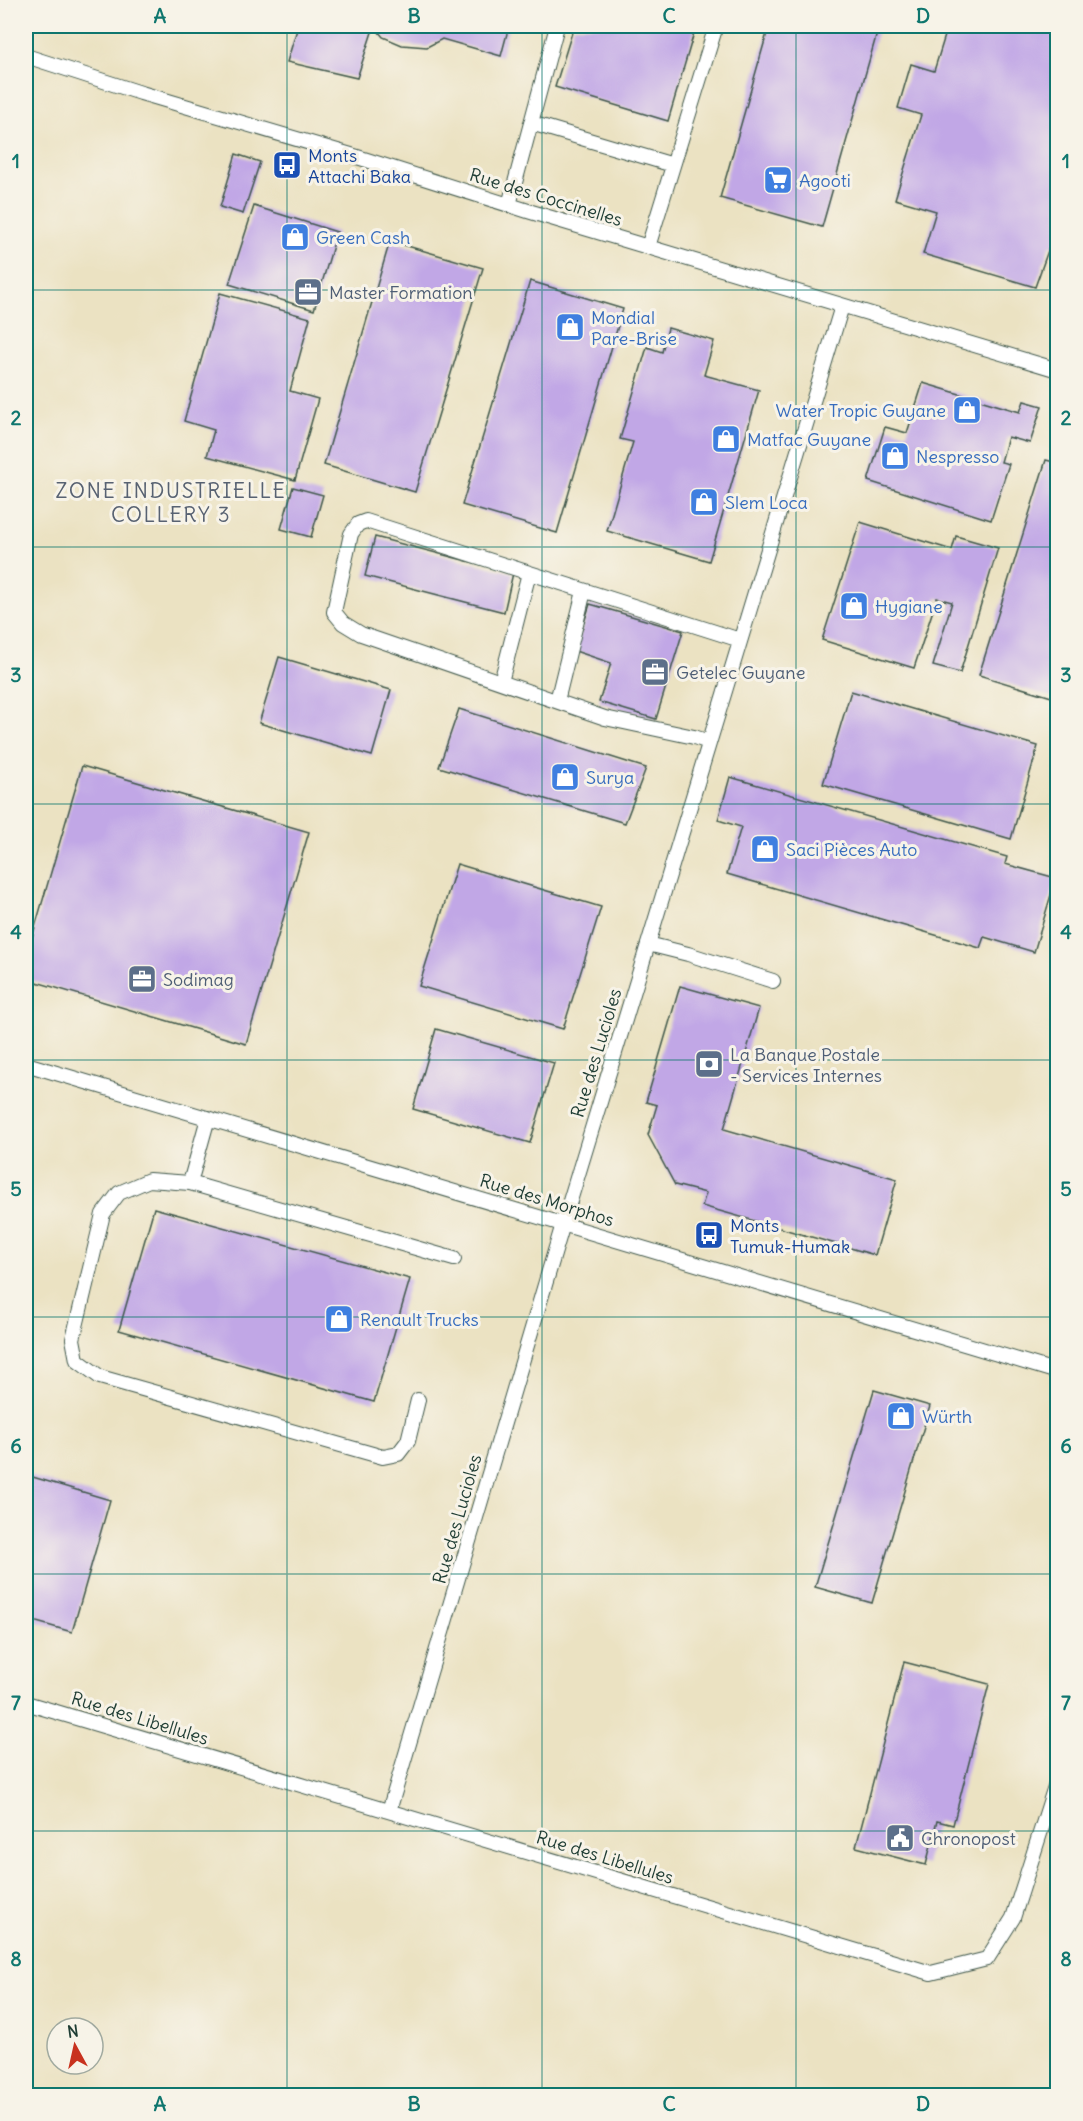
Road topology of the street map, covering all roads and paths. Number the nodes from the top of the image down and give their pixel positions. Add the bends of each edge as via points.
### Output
1 (557, 26) edge
2 (716, 26) edge
3 (26, 56) edge
4 (531, 123) junction
5 (673, 165) junction
6 (509, 205) junction
7 (648, 247) junction
8 (842, 306) junction
9 (1058, 370) edge
10 (529, 573) junction
11 (584, 591) junction
12 (740, 640) junction
13 (501, 682) junction
14 (557, 701) junction
15 (709, 742) junction
16 (648, 944) junction
17 (773, 981) dead end
18 (26, 1064) edge
19 (208, 1118) junction
20 (190, 1183) junction
21 (563, 1224) junction
22 (454, 1259) dead end
23 (1058, 1372) edge
24 (418, 1400) dead end
25 (26, 1702) edge
26 (1058, 1777) edge
27 (389, 1812) junction

1 - 4 lane
2 - 5 lane
3 - 6 lane, Rue des Coccinelles
4 - 5 lane
4 - 6 lane
5 - 7 lane
6 - 7 lane, Rue des Coccinelles
7 - 8 lane, Rue des Coccinelles
8 - 9 lane, Rue des Coccinelles
8 - 12 lane, Rue des Lucioles
10 - 11 lane
10 - 13 lane
10 - 13 lane via 366,521 351,534 334,612 343,623 361,634
11 - 12 lane
11 - 14 lane
12 - 15 lane, Rue des Lucioles
13 - 14 lane
14 - 15 lane via 605,718
15 - 16 lane, Rue des Lucioles
16 - 17 lane
16 - 21 lane, Rue des Lucioles
18 - 19 lane, Rue des Morphos
19 - 20 lane
19 - 21 lane, Rue des Morphos
20 - 22 lane
20 - 24 lane via 149,1180 119,1193 103,1215 73,1339 77,1360 100,1377 383,1457 398,1454 408,1441
21 - 23 lane, Rue des Morphos
21 - 27 lane, Rue des Lucioles
25 - 27 lane, Rue des Libellules
26 - 27 lane, Rue des Libellules via 1013,1918 987,1959 931,1973

